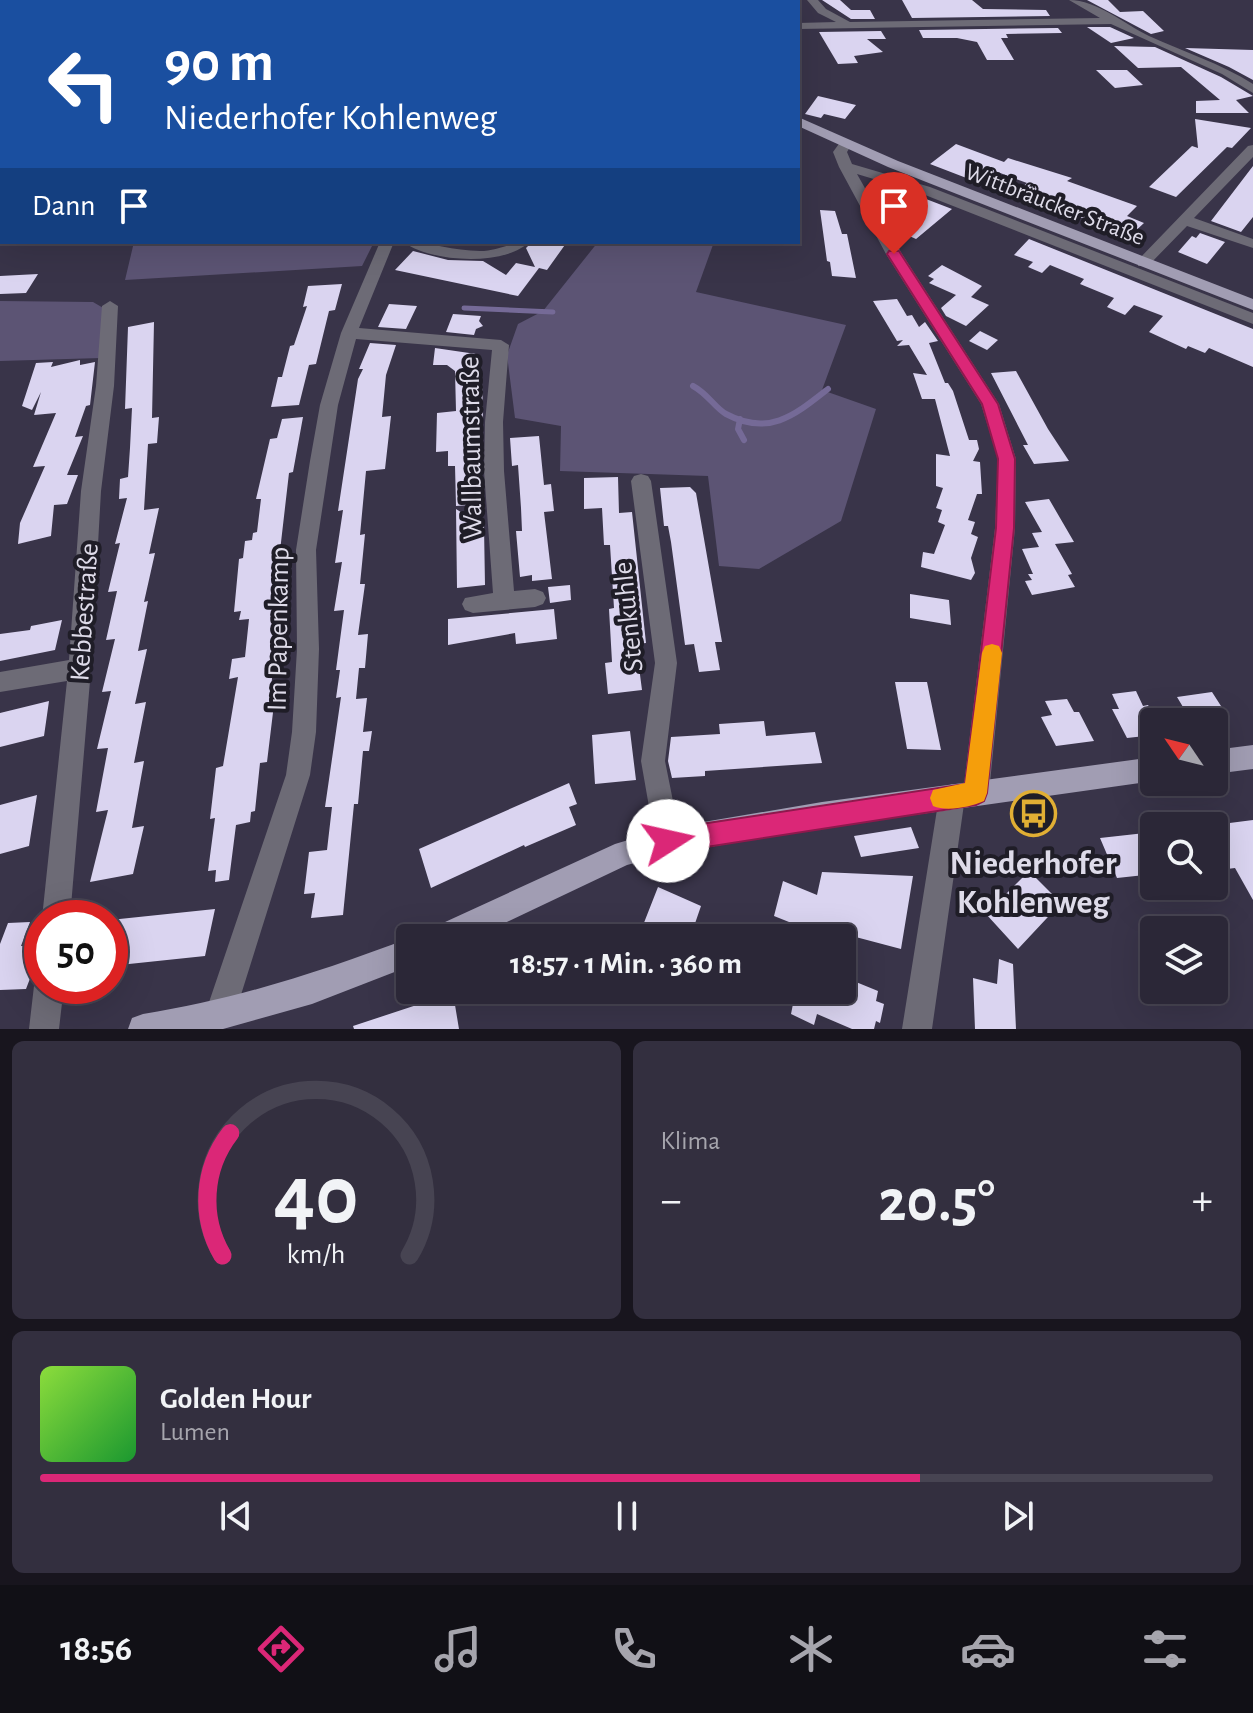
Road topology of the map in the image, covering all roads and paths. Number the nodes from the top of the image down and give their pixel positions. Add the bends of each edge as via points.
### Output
1 (812, 0) edge
2 (1074, 0) edge
3 (1113, 21) junction
4 (848, 24) junction
5 (800, 26) edge
6 (1253, 89) edge
7 (800, 122) edge
8 (846, 144) junction
9 (1253, 149) edge
10 (848, 171) junction
11 (1185, 220) junction
12 (386, 244) edge
13 (421, 244) edge
14 (519, 244) edge
15 (1253, 244) edge
16 (1143, 263) junction
17 (1253, 305) edge
18 (110, 306) dead end
19 (1253, 319) edge
20 (349, 333) junction
21 (641, 481) dead end
22 (535, 598) dead end
23 (504, 601) junction
24 (473, 604) dead end
25 (80, 669) junction
26 (0, 682) edge
27 (1253, 757) edge
28 (1228, 760) edge
29 (1140, 771) edge
30 (964, 795) junction
31 (668, 841) junction
32 (58, 900) edge
33 (472, 924) edge
34 (396, 958) edge
35 (47, 1004) edge
36 (209, 1022) edge
37 (44, 1029) edge
38 (143, 1029) edge
39 (917, 1029) edge

1 - 4 street
2 - 3 street
3 - 4 street
3 - 6 street
4 - 5 street
7 - 8 main road, Wittbräucker Straße
8 - 10 street via 840,152
8 - 16 main road, Wittbräucker Straße
9 - 11 street
10 - 19 street, Wittbräucker Straße via 925,190
10 - 30 street via 990,404 1007,459 1005,528
11 - 15 street
11 - 16 street
12 - 20 street, Im Papenkamp
13 - 14 street via 487,257
16 - 17 main road, Wittbräucker Straße
18 - 25 street, Kebbestraße
20 - 23 street, Wallbaumstraße via 504,339 494,422
20 - 36 street, Im Papenkamp via 326,419 306,550 307,688 298,775
21 - 31 street, Stenkuhle via 666,663 653,761
22 - 23 street
23 - 24 street
25 - 26 street
25 - 32 street, Kebbestraße
27 - 28 main road
29 - 30 main road
30 - 31 main road
30 - 39 street
31 - 33 main road via 624,853
34 - 36 main road via 326,987
35 - 37 street
36 - 38 main road

